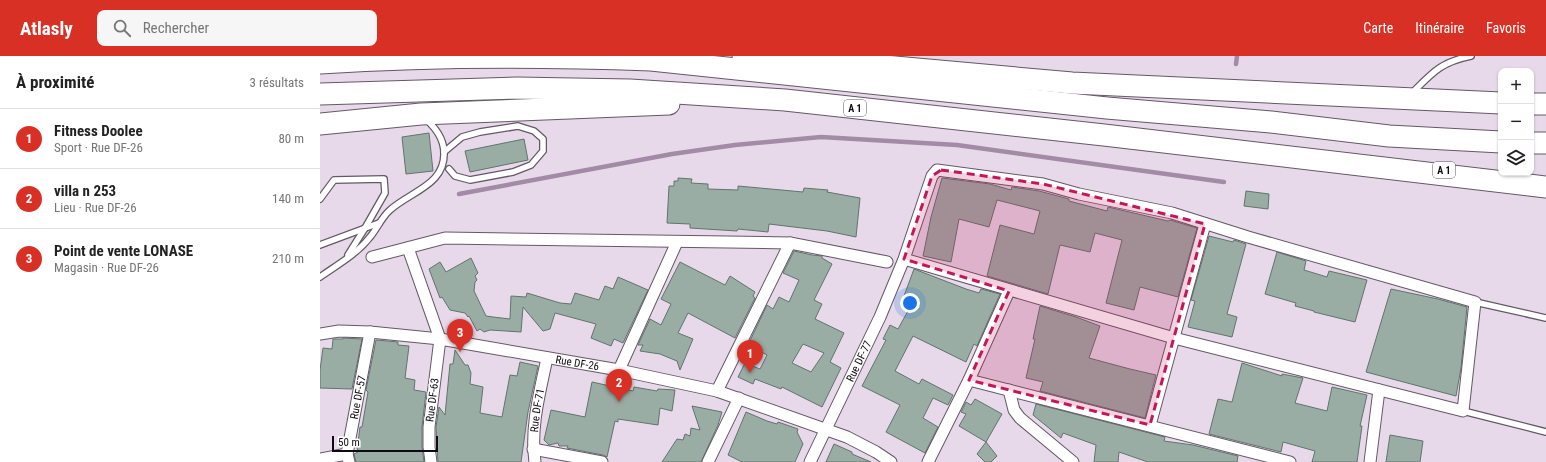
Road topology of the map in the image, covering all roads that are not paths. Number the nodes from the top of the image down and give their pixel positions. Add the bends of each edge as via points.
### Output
1 (1471, 56) edge
2 (651, 60) junction
3 (320, 63) edge
4 (320, 94) edge
5 (785, 100) junction
6 (1405, 100) junction
7 (1498, 103) edge
8 (1534, 104) edge
9 (1546, 104) edge
10 (421, 114) junction
11 (320, 124) edge
12 (1498, 142) edge
13 (1534, 143) edge
14 (1546, 143) edge
15 (444, 152) junction
16 (1387, 168) junction
17 (449, 169) dead end
18 (1498, 173) edge
19 (1534, 174) edge
20 (1546, 174) edge
21 (1546, 187) edge
22 (320, 199) edge
23 (379, 223) junction
24 (1205, 224) junction
25 (365, 228) junction
26 (677, 242) junction
27 (790, 243) junction
28 (320, 245) edge
29 (408, 248) junction
30 (372, 257) dead end
31 (346, 258) junction
32 (904, 259) junction
33 (887, 262) dead end
34 (320, 277) edge
35 (1008, 291) junction
36 (1475, 302) junction
37 (1546, 318) edge
38 (370, 332) junction
39 (320, 334) edge
40 (1174, 338) junction
41 (440, 339) junction
42 (547, 358) junction
43 (619, 370) junction
44 (969, 380) junction
45 (717, 390) junction
46 (1009, 390) junction
47 (1379, 390) junction
48 (739, 398) junction
49 (1463, 411) junction
50 (1150, 425) junction
51 (826, 429) junction
52 (1546, 432) edge
53 (533, 448) junction
54 (348, 458) edge
55 (320, 459) edge
56 (1264, 459) edge
57 (431, 462) edge
58 (535, 462) edge
59 (602, 462) edge
60 (708, 462) edge
61 (810, 462) edge
62 (891, 462) edge
63 (928, 462) edge
64 (1073, 462) edge
65 (1290, 462) edge
66 (1370, 462) edge

1 - 6 lane via 1435,70
2 - 3 highway via 516,56 428,57
2 - 6 highway via 735,56 818,60 1072,83
2 - 12 highway via 1389,136
4 - 5 highway, A 1 via 517,88 630,90
5 - 10 highway
5 - 16 highway, A 1
6 - 7 highway
8 - 9 highway
10 - 11 highway
10 - 15 lane via 436,129 444,144
13 - 14 highway
15 - 17 lane via 462,137 518,126 534,131 543,139 543,152 531,165 513,172 470,180 455,176
15 - 23 lane via 442,168 436,177 391,208
16 - 18 highway, A 1
16 - 21 highway
19 - 20 highway
22 - 25 lane via 334,180 384,179 385,193
23 - 25 lane
23 - 31 lane via 370,237
24 - 32 street, Rue DF-77 via 1172,213 1043,184 937,170 932,176
24 - 36 street
24 - 40 street
25 - 28 lane
25 - 31 lane
26 - 27 street
26 - 29 street via 445,238
26 - 43 street
27 - 33 street
27 - 45 street
29 - 30 street
29 - 41 street
31 - 34 lane
32 - 35 street
32 - 51 street, Rue DF-77 via 880,317
35 - 40 street
35 - 44 street
36 - 37 lane
36 - 49 street
38 - 39 street, Rue DF-26
38 - 41 street, Rue DF-26
38 - 54 street, Rue DF-57
40 - 47 street
40 - 50 street
41 - 42 street, Rue DF-26
41 - 57 street, Rue DF-63 via 429,427
42 - 43 street, Rue DF-26
42 - 53 street, Rue DF-71 via 533,431
43 - 45 street, Rue DF-26
44 - 46 street
44 - 63 street
45 - 48 street, Rue DF-26
46 - 50 street
46 - 64 street via 1014,410 1020,418
47 - 49 street
47 - 66 street
48 - 51 street, Rue DF-26
48 - 60 street
49 - 52 lane
50 - 56 street
51 - 61 street, Rue DF-77
51 - 62 street, Rue DF-26 via 847,437
53 - 58 street, Rue DF-71
53 - 59 street
54 - 55 street
56 - 65 street

